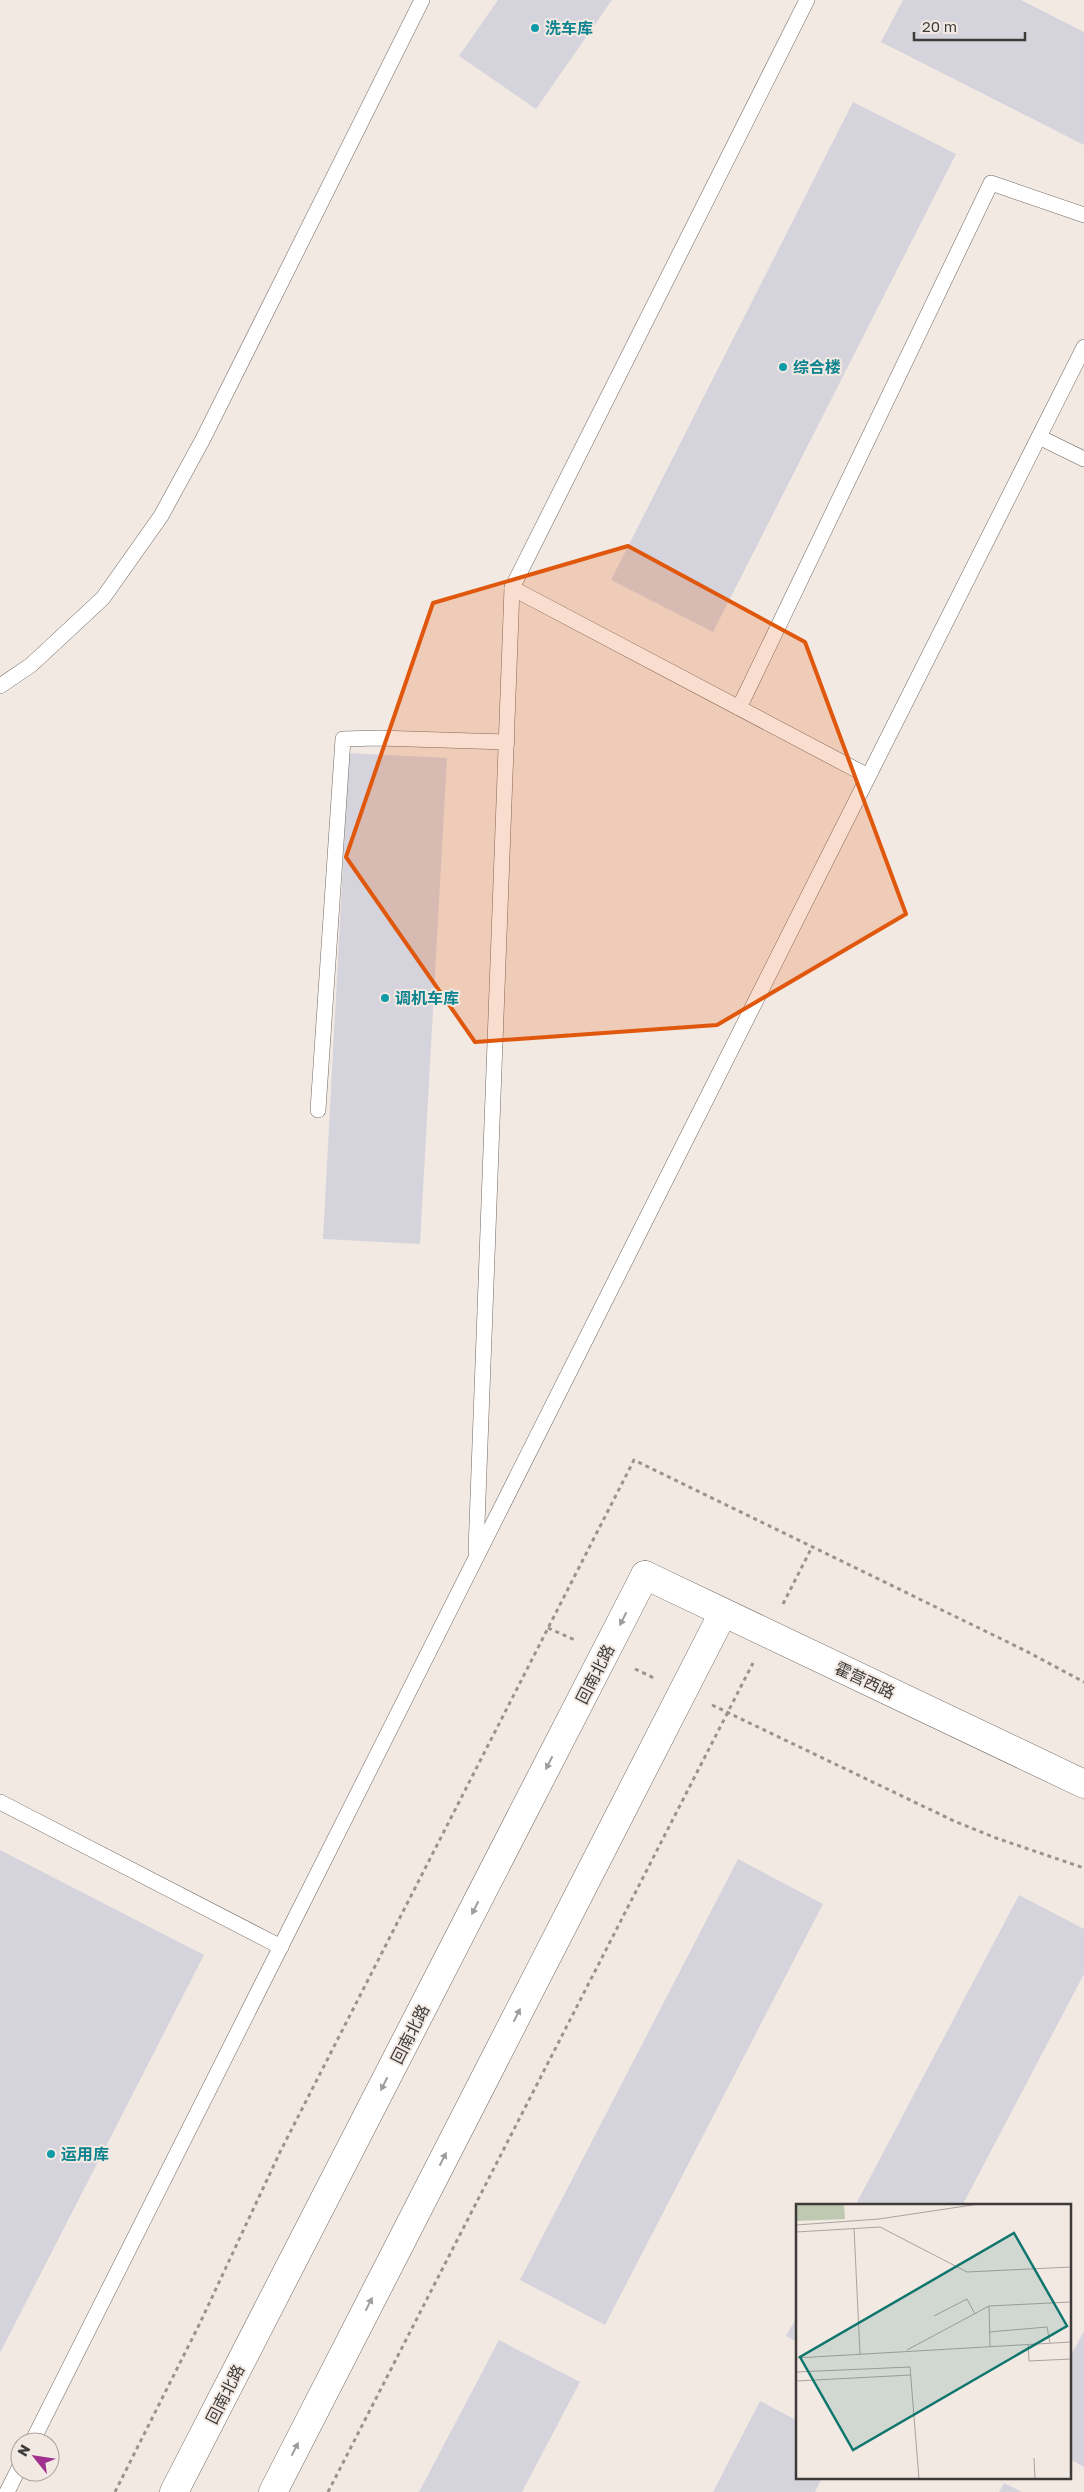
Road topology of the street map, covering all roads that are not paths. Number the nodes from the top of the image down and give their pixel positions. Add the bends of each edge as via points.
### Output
1 (422, 0) edge
2 (807, 0) edge
3 (1084, 215) edge
4 (1084, 348) edge
5 (1039, 437) junction
6 (1084, 459) edge
7 (512, 588) junction
8 (0, 686) edge
9 (739, 708) junction
10 (507, 742) junction
11 (868, 776) junction
12 (318, 1110) dead end
13 (476, 1555) junction
14 (645, 1576) joint
15 (723, 1613) junction
16 (1084, 1784) edge
17 (0, 1802) edge
18 (281, 1947) junction
19 (37, 2432) edge
20 (174, 2492) edge
21 (273, 2492) edge

1 - 8 lane via 212,422 161,516 103,598 31,665
2 - 7 lane
3 - 9 lane via 991,183
4 - 5 lane
5 - 6 lane
5 - 11 lane
7 - 9 lane
7 - 10 lane
9 - 11 lane
10 - 12 lane via 343,739
10 - 13 lane
11 - 13 lane
13 - 18 lane
14 - 15 main road, 霍营西路
14 -> 20 main road, 回南北路
15 - 16 main road, 霍营西路
21 -> 15 main road
17 - 18 lane
18 - 19 lane

